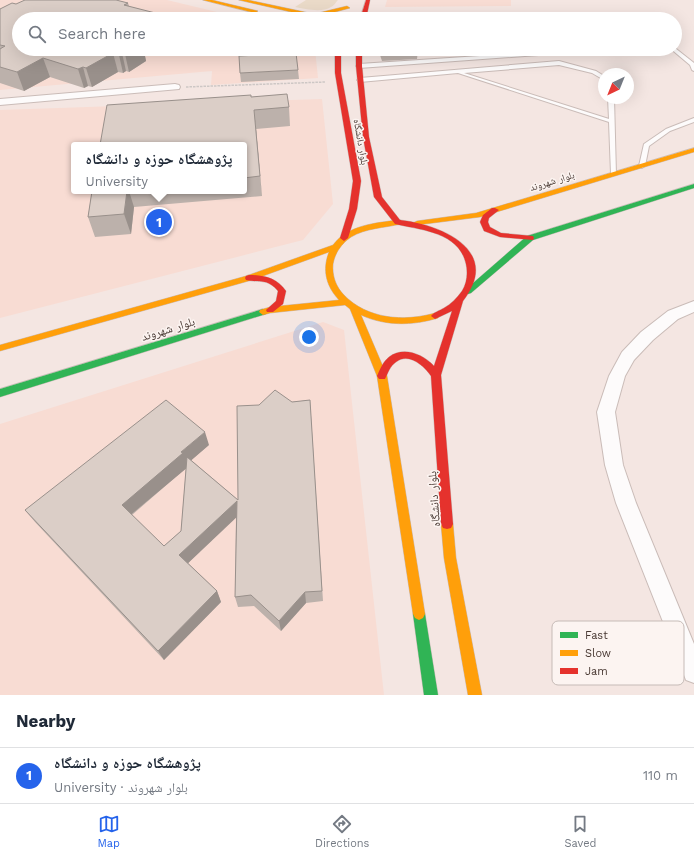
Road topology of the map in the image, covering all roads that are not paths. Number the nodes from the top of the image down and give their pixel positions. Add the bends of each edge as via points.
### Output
1 (205, 0) edge
2 (241, 0) edge
3 (367, 2) edge
4 (349, 4) edge
5 (258, 12) edge
6 (294, 12) edge
7 (333, 12) edge
8 (358, 12) edge
9 (365, 12) edge
10 (333, 56) edge
11 (338, 56) edge
12 (358, 56) edge
13 (504, 56) edge
14 (682, 56) edge
15 (359, 66) junction
16 (694, 69) edge
17 (455, 72) junction
18 (598, 74) edge
19 (339, 77) junction
20 (360, 80) junction
21 (175, 87) road end
22 (0, 102) edge
23 (612, 104) edge
24 (694, 120) edge
25 (611, 121) junction
26 (694, 150) edge
27 (642, 166) junction
28 (614, 174) junction
29 (694, 186) edge
30 (495, 210) junction
31 (398, 222) junction
32 (414, 224) junction
33 (344, 238) junction
34 (530, 238) junction
35 (335, 247) junction
36 (249, 278) junction
37 (468, 291) junction
38 (459, 302) junction
39 (349, 305) junction
40 (694, 306) edge
41 (270, 310) junction
42 (0, 348) edge
43 (436, 374) junction
44 (382, 376) junction
45 (0, 393) edge
46 (673, 621) edge
47 (684, 647) edge
48 (694, 672) edge
49 (431, 695) edge
50 (475, 695) edge

1 - 5 main road
2 - 6 main road
3 - 8 main road
3 - 9 main road
4 - 7 main road
10 - 19 main road
11 - 19 main road, بلوار دانشگاه
12 - 15 main road, بلوار دانشگاه
13 - 15 lane
14 - 16 lane
15 - 20 main road, بلوار دانشگاه
17 - 18 lane via 559,63
17 - 20 lane
17 - 25 lane
19 - 33 main road, بلوار دانشگاه via 357,181 353,209
20 - 31 main road, بلوار دانشگاه via 366,137 378,197
21 - 22 street
23 - 25 lane
24 - 27 lane via 668,130 646,145
25 - 28 lane
26 - 27 main road, بلوار شهروند
27 - 28 main road, بلوار شهروند
28 - 30 main road, بلوار شهروند
29 - 34 main road
30 - 32 main road, بلوار شهروند
30 - 34 main road via 486,217 484,222 487,229 500,235
31 - 32 main road
31 - 33 main road via 368,226
32 - 37 main road via 445,235 466,254 472,266 472,279
33 - 35 main road
34 - 37 main road
35 - 36 main road
35 - 39 main road via 329,257 328,278 333,289
36 - 41 main road via 264,277 276,282 282,292 280,302
36 - 42 main road
37 - 38 main road
38 - 39 main road via 446,311 428,318 409,321 389,320 370,315
38 - 43 main road, بلوار دانشگاه
39 - 41 main road, بلوار شهروند
39 - 44 main road
40 - 46 street via 673,315 628,356 617,376 606,412 614,465 626,503
41 - 45 main road, بلوار شهروند
43 - 44 main road via 429,363 407,355 394,357 389,361 382,370
43 - 50 main road, بلوار دانشگاه via 450,558
44 - 49 main road
47 - 48 street

